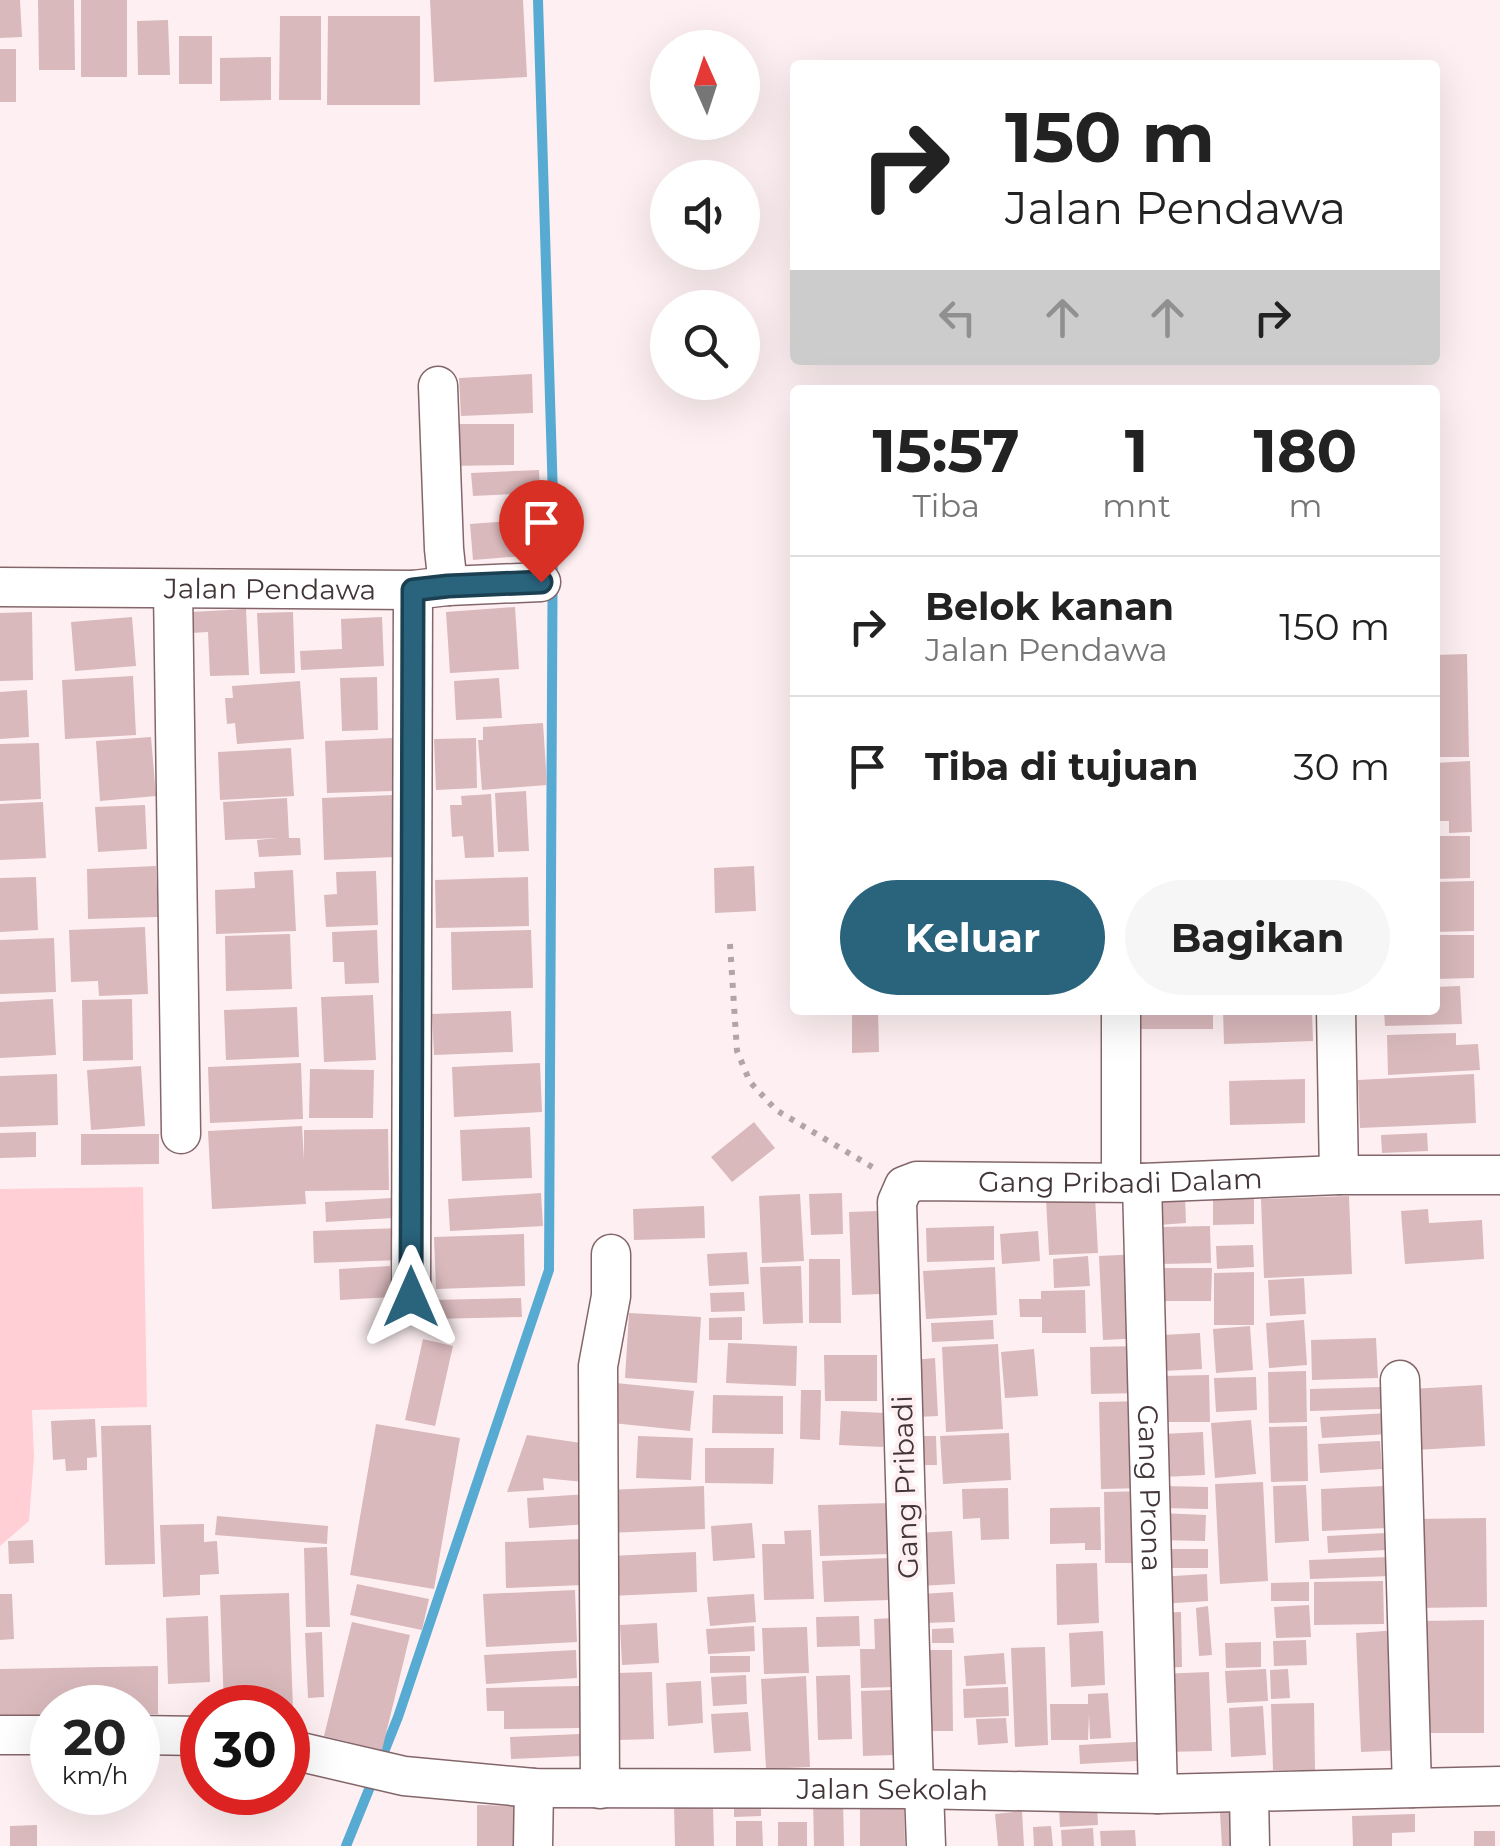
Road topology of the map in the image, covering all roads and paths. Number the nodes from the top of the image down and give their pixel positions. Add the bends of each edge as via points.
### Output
1 (438, 386) dead end
2 (541, 582) dead end
3 (0, 588) edge
4 (430, 588) junction
5 (173, 590) junction
6 (730, 944) dead end
7 (1121, 1015) edge
8 (1336, 1015) edge
9 (181, 1134) dead end
10 (1500, 1175) edge
11 (1339, 1176) junction
12 (1131, 1182) junction
13 (904, 1186) junction
14 (611, 1254) dead end
15 (411, 1297) dead end
16 (1400, 1380) dead end
17 (30, 1734) edge
18 (0, 1735) edge
19 (310, 1754) edge
20 (1500, 1786) edge
21 (534, 1788) junction
22 (1412, 1788) junction
23 (600, 1789) junction
24 (919, 1789) junction
25 (1158, 1794) junction
26 (1248, 1794) junction
27 (534, 1846) edge
28 (926, 1846) edge
29 (1250, 1846) edge

1 - 4 street via 444,550
2 - 4 street, Jalan Pendawa
3 - 5 street, Jalan Pendawa
4 - 5 street, Jalan Pendawa
4 - 15 street
5 - 9 street
6 - 13 path via 736,1051 750,1082 776,1110
7 - 12 street, Gang Prona
8 - 11 street
10 - 11 street, Gang Pribadi Dalam
11 - 12 street, Gang Pribadi Dalam
12 - 13 street, Gang Pribadi Dalam
12 - 25 street, Gang Prona
13 - 24 street, Gang Pribadi via 897,1202
14 - 23 street via 598,1366
16 - 22 street
17 - 18 street
19 - 21 street, Jalan Sekolah via 404,1776
20 - 22 street, Jalan Sekolah
21 - 23 street, Jalan Sekolah
21 - 27 street
22 - 26 street, Jalan Sekolah
23 - 24 street, Jalan Sekolah
24 - 25 street, Jalan Sekolah
24 - 28 street, Gang Pribadi
25 - 26 street, Jalan Sekolah
26 - 29 street

